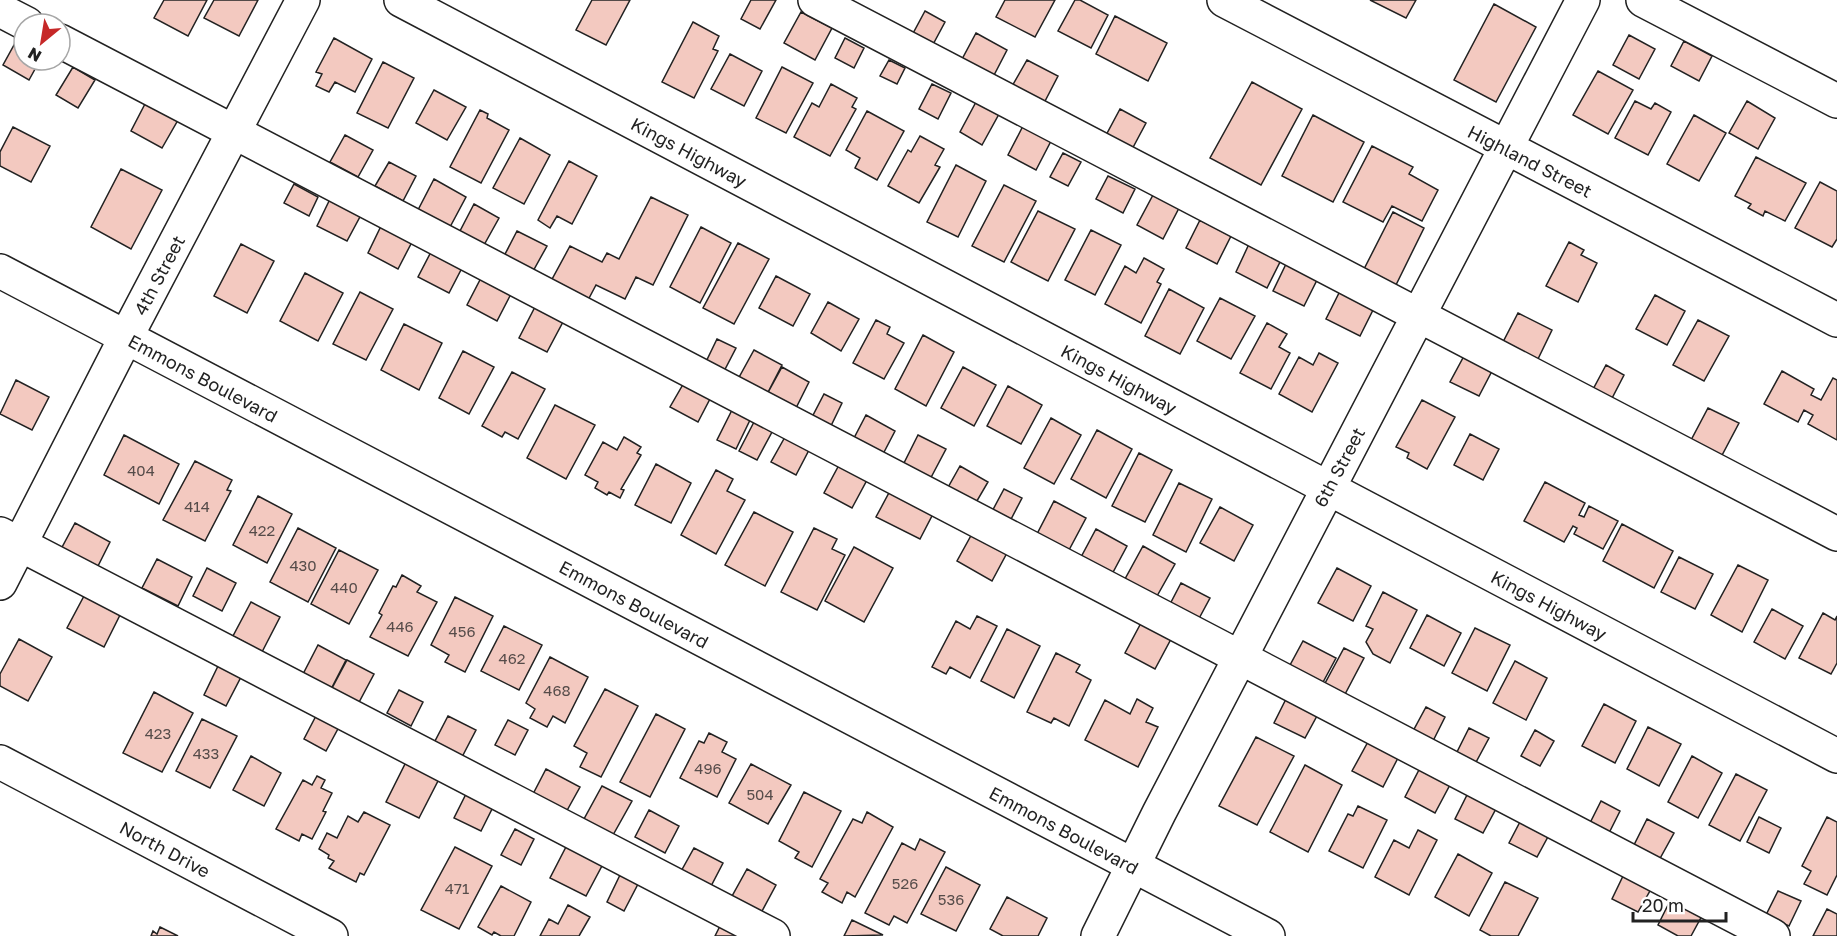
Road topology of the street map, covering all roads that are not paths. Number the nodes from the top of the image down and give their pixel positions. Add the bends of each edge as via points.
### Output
1 (303, 0) edge
2 (401, 0) edge
3 (815, 0) edge
4 (1224, 0) edge
5 (1583, 0) edge
6 (1643, 0) edge
7 (72, 47) edge
8 (1837, 101) edge
9 (234, 133) junction
10 (1506, 149) junction
11 (0, 271) edge
12 (1418, 316) junction
13 (1837, 320) edge
14 (126, 337) junction
15 (1328, 489) junction
16 (1837, 534) edge
17 (10, 539) edge
18 (0, 583) edge
19 (1240, 657) junction
20 (1837, 756) edge
21 (0, 762) edge
22 (1133, 866) junction
23 (331, 936) edge
24 (773, 936) edge
25 (1098, 936) edge
26 (1268, 936) edge
27 (1773, 936) edge

1 - 9 street, 4th Street
2 - 15 street, Kings Highway
3 - 12 street
4 - 10 street, Highland Street
5 - 10 street, 6th Street
6 - 8 street
7 - 9 street
9 - 14 street, 4th Street
9 - 19 street
10 - 12 street, 6th Street
10 - 13 street, Highland Street
11 - 14 street, Emmons Boulevard
12 - 15 street, 6th Street
12 - 16 street
14 - 17 street, 4th Street via 101,388
14 - 22 street, Emmons Boulevard
15 - 19 street, 6th Street
15 - 20 street, Kings Highway
17 - 18 street, 4th Street
17 - 24 street
19 - 22 street, 6th Street
19 - 27 street
21 - 23 street, North Drive
22 - 25 street, 6th Street
22 - 26 street, Emmons Boulevard

